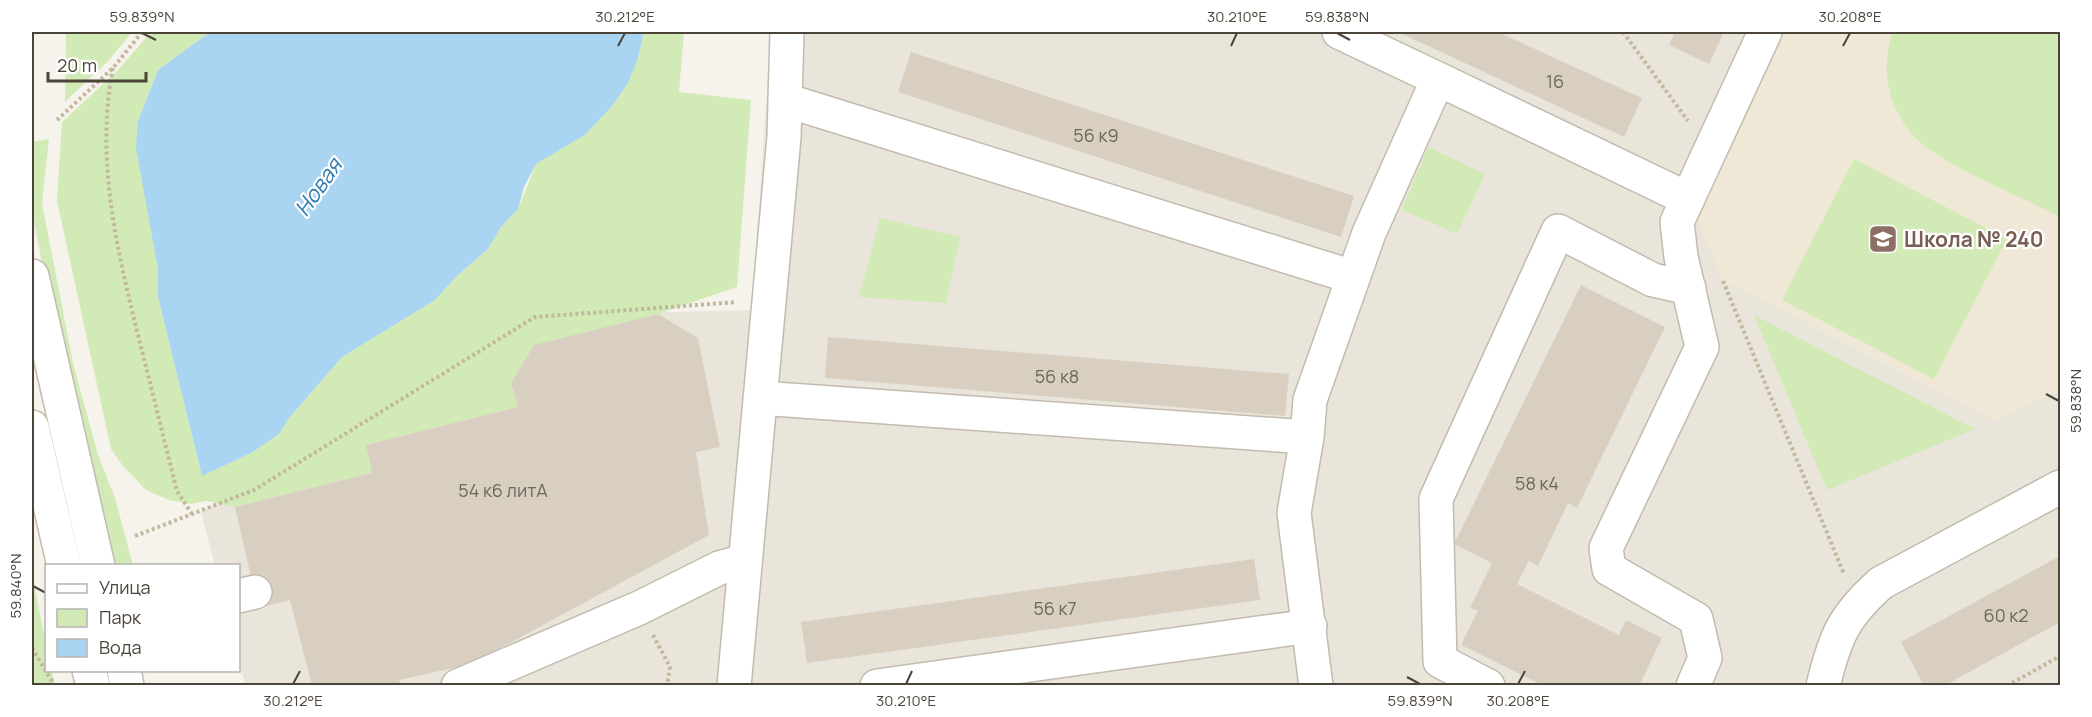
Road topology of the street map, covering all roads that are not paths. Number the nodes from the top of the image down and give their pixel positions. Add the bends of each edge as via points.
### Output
1 (787, 32) edge
2 (1339, 32) edge
3 (1765, 32) edge
4 (1438, 79) junction
5 (785, 100) junction
6 (1688, 199) junction
7 (32, 276) edge
8 (1353, 277) junction
9 (1689, 288) junction
10 (760, 398) junction
11 (32, 427) edge
12 (1307, 437) junction
13 (2061, 487) edge
14 (746, 561) junction
15 (64, 564) edge
16 (98, 564) edge
17 (1310, 626) junction
18 (458, 686) edge
19 (734, 686) edge
20 (877, 686) edge
21 (1316, 686) edge
22 (1488, 686) edge
23 (1693, 686) edge
24 (1823, 686) edge

1 - 5 street
2 - 4 street
3 - 6 street
4 - 6 street
4 - 8 street
5 - 8 street
5 - 10 street
6 - 9 street via 1677,222
7 - 16 street
8 - 12 street via 1310,400
9 - 22 street via 1653,280 1558,231 1436,499 1440,661
9 - 23 street via 1702,347 1606,548 1609,569 1696,619 1705,658
10 - 12 street
10 - 14 street
11 - 15 street
12 - 17 street via 1294,513
13 - 24 street via 1881,583 1857,605 1833,644
14 - 18 street via 719,568 639,608
14 - 19 street
17 - 20 street
17 - 21 street

